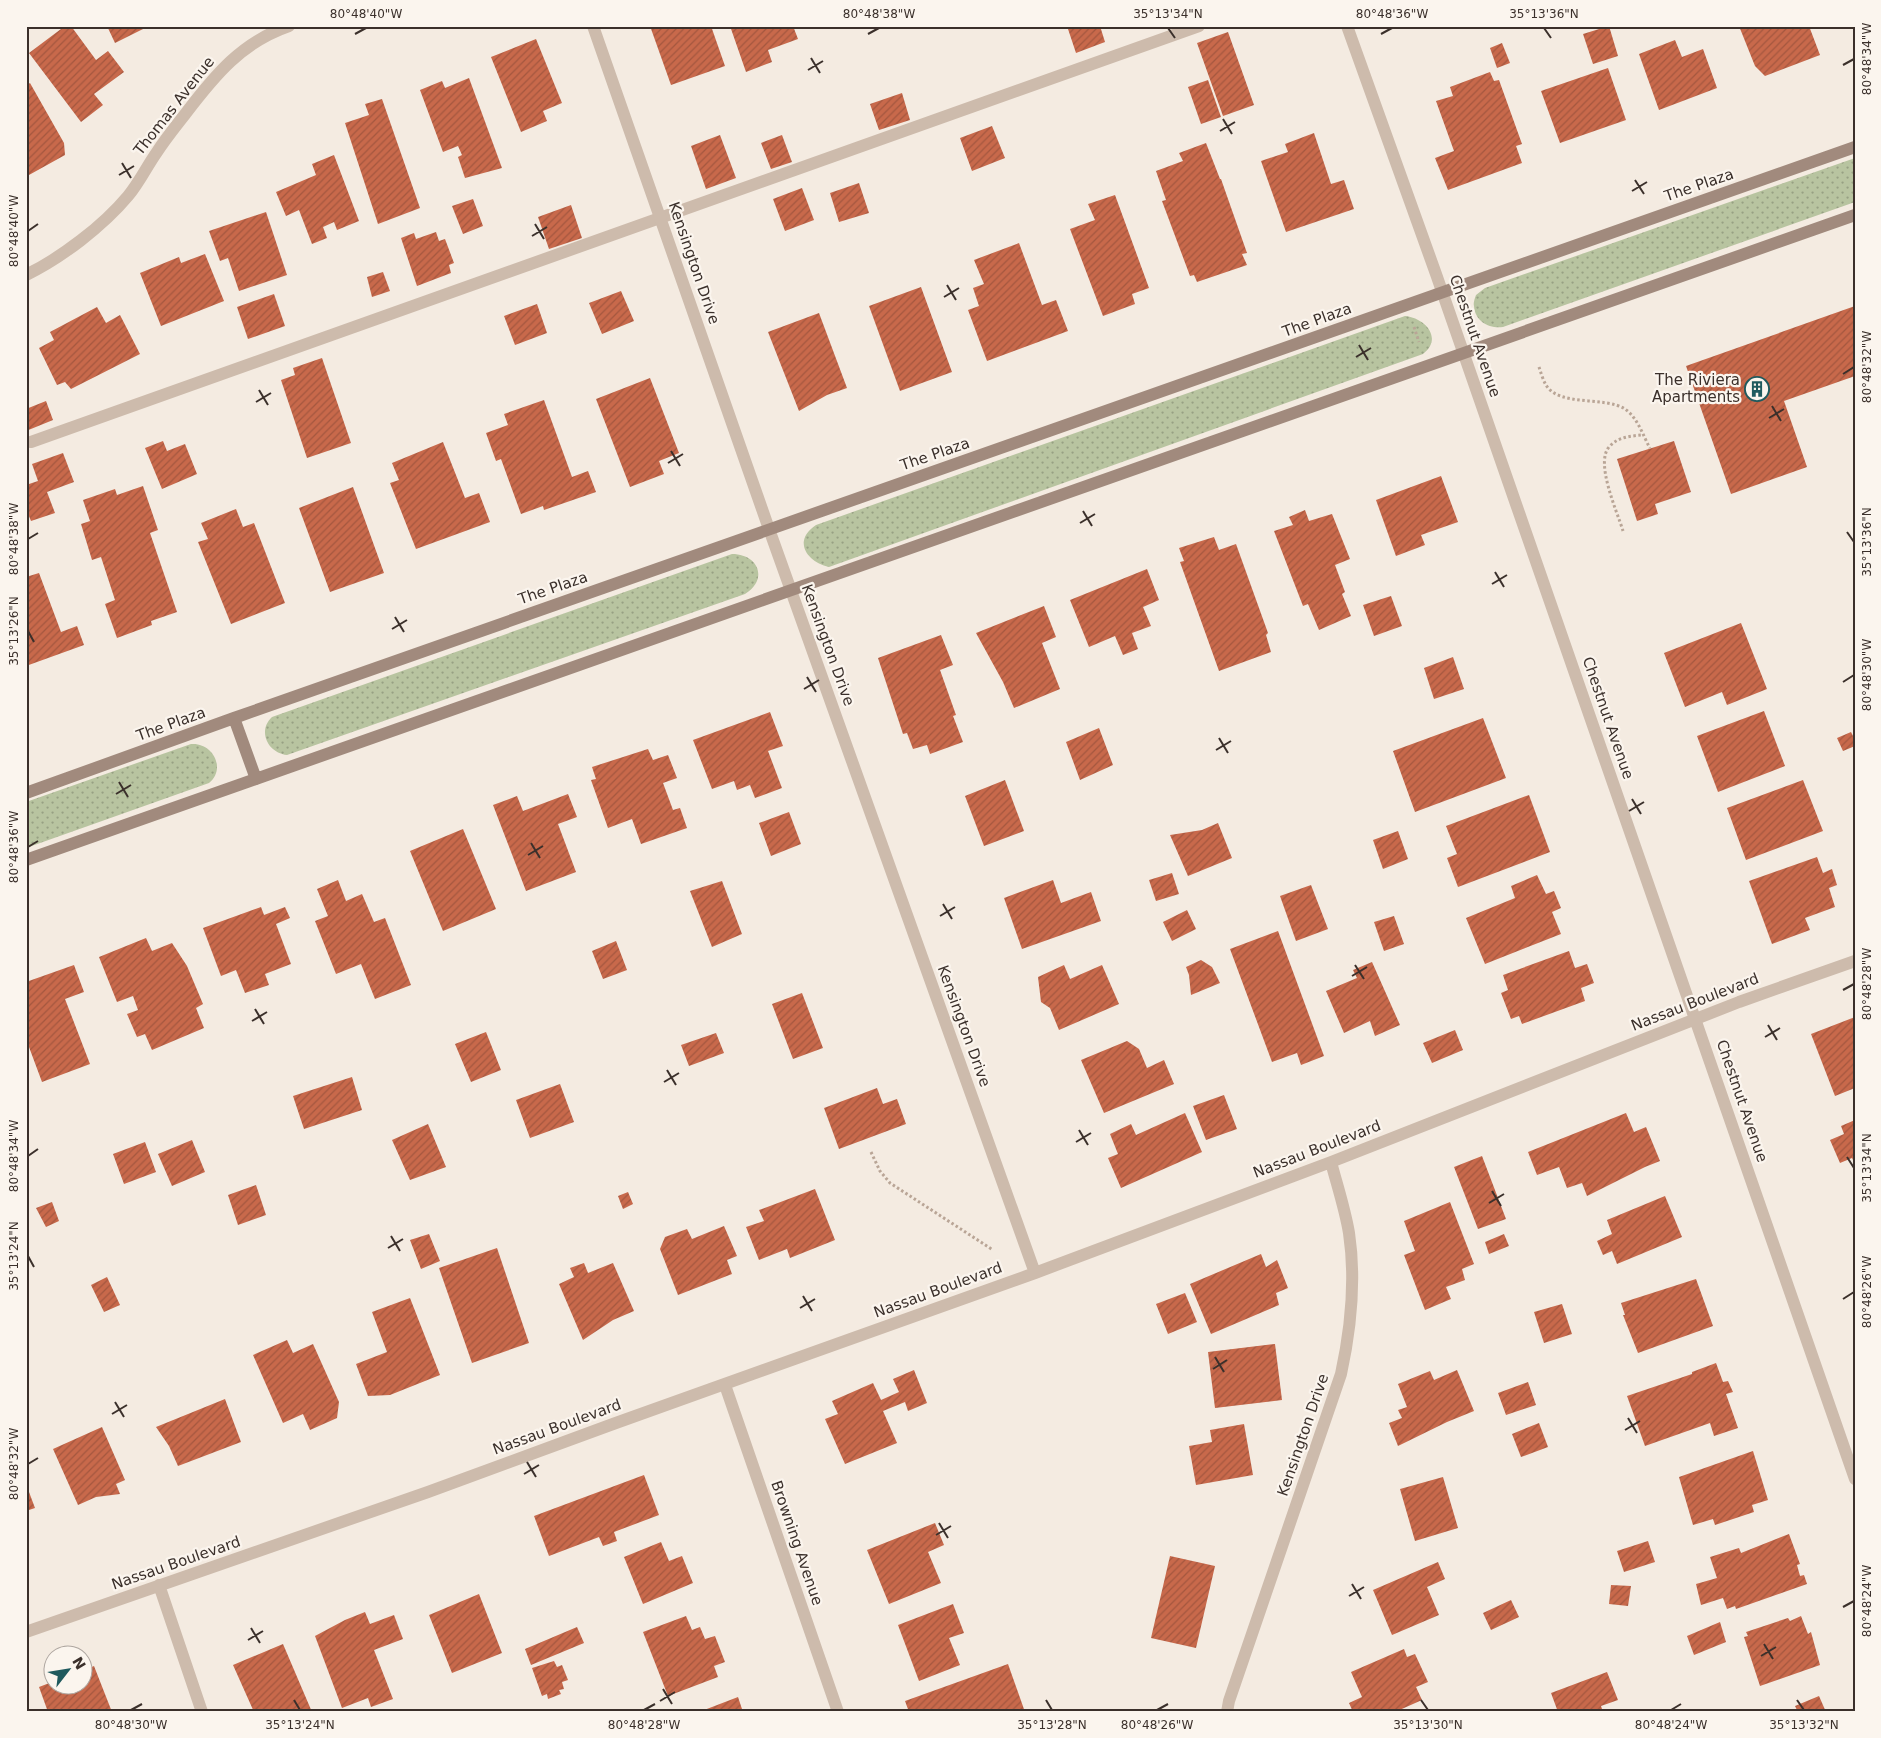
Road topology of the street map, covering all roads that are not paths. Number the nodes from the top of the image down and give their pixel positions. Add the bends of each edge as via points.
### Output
1 (289, 26) edge
2 (593, 26) edge
3 (1199, 26) edge
4 (1348, 26) edge
5 (261, 32) edge
6 (1855, 148) edge
7 (1855, 215) edge
8 (660, 218) junction
9 (26, 276) edge
10 (1443, 293) junction
11 (1463, 353) junction
12 (31, 442) dead end
13 (769, 529) junction
14 (791, 590) junction
15 (234, 718) junction
16 (256, 779) junction
17 (26, 793) edge
18 (26, 860) edge
19 (1855, 961) edge
20 (1696, 1018) junction
21 (1331, 1162) junction
22 (1035, 1273) junction
23 (725, 1385) junction
24 (1855, 1479) edge
25 (159, 1585) junction
26 (26, 1632) edge
27 (202, 1712) edge
28 (838, 1712) edge
29 (1227, 1712) edge

1 - 5 street, Thomas Avenue
2 - 8 street, Kensington Drive
3 - 8 street
4 - 10 street, Chestnut Avenue
5 - 9 street, Thomas Avenue via 212,78 128,196 108,217 61,255
6 - 10 main road, The Plaza
7 - 11 main road
8 - 12 street
8 - 13 street, Kensington Drive
10 - 11 street, Chestnut Avenue
10 - 13 main road, The Plaza
11 - 14 main road
11 - 20 street, Chestnut Avenue
13 - 14 street, Kensington Drive
13 - 15 main road, The Plaza
14 - 16 main road
14 - 22 street, Kensington Drive
15 - 16 main road
15 - 17 main road, The Plaza
16 - 18 main road
19 - 20 street, Nassau Boulevard
20 - 21 street, Nassau Boulevard
20 - 24 street, Chestnut Avenue
21 - 22 street, Nassau Boulevard
21 - 29 street, Kensington Drive via 1349,1232 1353,1289 1347,1346 1341,1374
22 - 23 street, Nassau Boulevard
23 - 25 street, Nassau Boulevard
23 - 28 street, Browning Avenue
25 - 26 street, Nassau Boulevard
25 - 27 street

